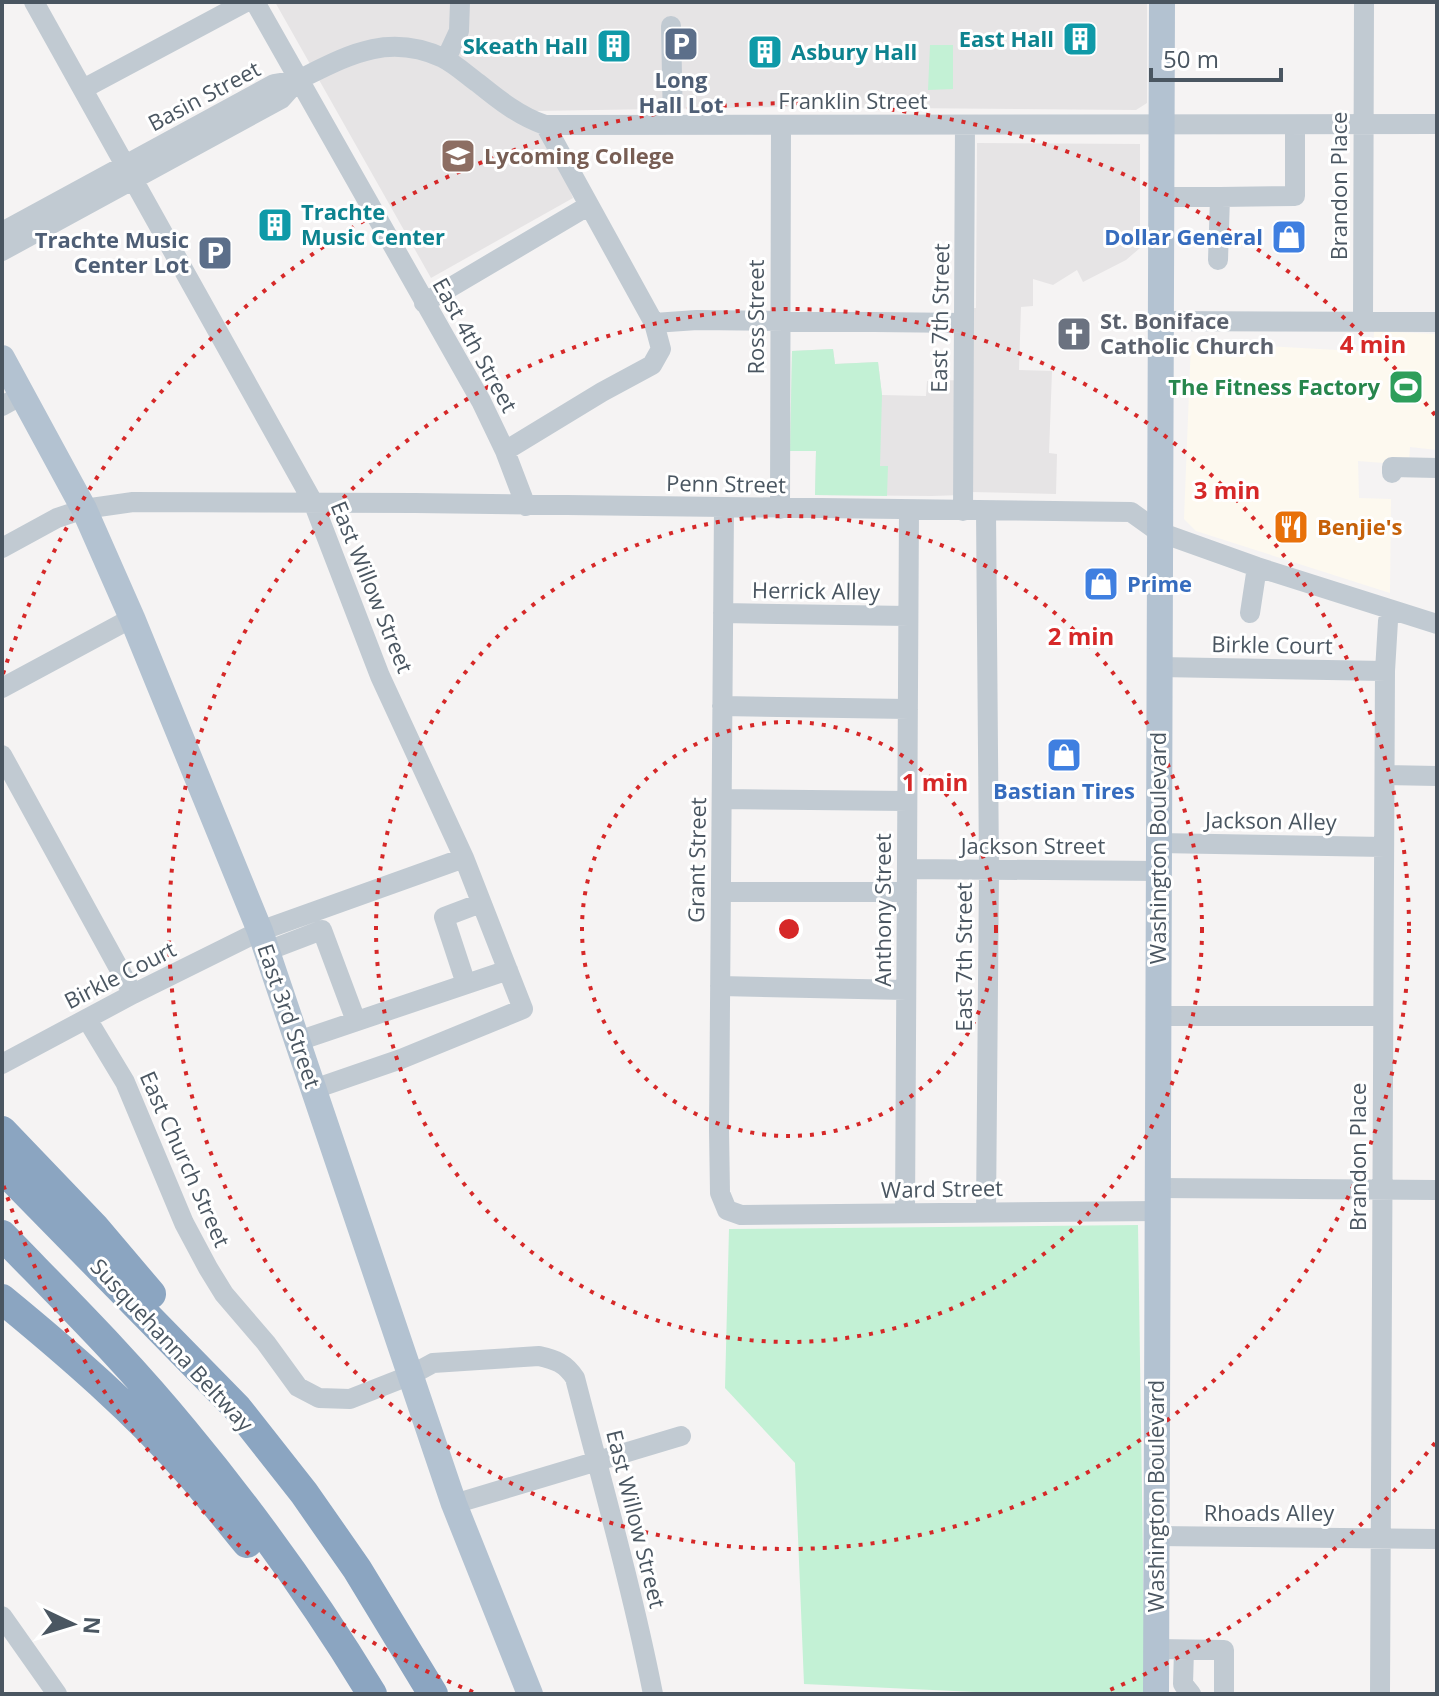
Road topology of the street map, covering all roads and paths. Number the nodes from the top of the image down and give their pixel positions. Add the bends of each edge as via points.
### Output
1 (34, 2) edge
2 (246, 2) edge
3 (255, 2) edge
4 (460, 2) edge
5 (1162, 2) edge
6 (1364, 2) edge
7 (671, 26) dead end
8 (446, 59) junction
9 (298, 80) junction
10 (83, 89) junction
11 (1437, 124) edge
12 (545, 125) junction
13 (673, 125) junction
14 (781, 125) junction
15 (965, 125) junction
16 (1160, 125) junction
17 (1295, 125) junction
18 (1363, 125) junction
19 (129, 172) junction
20 (1160, 197) junction
21 (1220, 197) junction
22 (588, 206) junction
23 (2, 232) edge
24 (2, 251) edge
25 (1218, 260) dead end
26 (424, 303) junction
27 (780, 321) junction
28 (1160, 321) junction
29 (1363, 322) junction
30 (1437, 322) edge
31 (654, 323) junction
32 (964, 323) junction
33 (2, 358) edge
34 (12, 400) edge
35 (505, 451) junction
36 (313, 502) junction
37 (526, 506) junction
38 (724, 508) junction
39 (84, 509) junction
40 (780, 509) junction
41 (909, 510) junction
42 (963, 511) junction
43 (986, 511) junction
44 (1159, 532) junction
45 (2, 548) edge
46 (1257, 567) junction
47 (723, 613) junction
48 (1250, 613) dead end
49 (908, 616) junction
50 (132, 618) junction
51 (1388, 621) dead end
52 (1437, 624) edge
53 (1159, 667) junction
54 (1385, 671) junction
55 (2, 688) edge
56 (722, 706) junction
57 (908, 709) junction
58 (2, 755) edge
59 (1385, 775) junction
60 (1437, 776) edge
61 (722, 799) junction
62 (907, 801) junction
63 (1158, 843) junction
64 (1384, 847) junction
65 (464, 858) junction
66 (907, 869) junction
67 (989, 870) junction
68 (1158, 871) junction
69 (721, 892) junction
70 (907, 892) junction
71 (481, 903) junction
72 (264, 941) junction
73 (508, 970) junction
74 (466, 984) junction
75 (720, 986) junction
76 (906, 990) junction
77 (133, 994) junction
78 (1157, 1016) junction
79 (1383, 1016) junction
80 (87, 1019) junction
81 (356, 1021) junction
82 (2, 1039) edge
83 (298, 1041) junction
84 (8, 1061) edge
85 (314, 1089) junction
86 (2, 1131) edge
87 (2, 1168) edge
88 (1437, 1190) edge
89 (1382, 1191) junction
90 (1157, 1200) junction
91 (727, 1210) joint
92 (986, 1212) junction
93 (905, 1214) junction
94 (2, 1235) edge
95 (2, 1299) edge
96 (411, 1375) junction
97 (237, 1408) junction
98 (681, 1436) dead end
99 (597, 1462) junction
100 (454, 1504) junction
101 (1156, 1536) junction
102 (1382, 1538) junction
103 (1437, 1539) edge
104 (2, 1616) edge
105 (1156, 1649) junction
106 (1184, 1650) junction
107 (57, 1694) edge
108 (357, 1694) edge
109 (372, 1694) edge
110 (433, 1694) edge
111 (530, 1694) edge
112 (653, 1694) edge
113 (1156, 1694) edge
114 (1191, 1694) edge
115 (1224, 1694) edge
116 (1380, 1694) edge

1 - 10 street, East Willow Street
2 - 10 street
3 - 9 street, East 4th Street
4 - 8 street via 459,31
5 - 16 main road, Washington Boulevard
6 - 18 street, Brandon Place
7 - 13 street
8 - 9 street, Franklin Street via 400,47 376,47
8 - 12 street, Franklin Street via 515,111
9 - 19 street, Basin Street via 281,99
9 - 26 street, East 4th Street
10 - 19 street, East Willow Street
11 - 18 street, Franklin Street
12 - 13 street, Franklin Street
12 - 22 street
13 - 14 street, Franklin Street
14 - 15 street, Franklin Street
14 - 27 street, Ross Street
15 - 16 street, Franklin Street
15 - 32 street, East 7th Street
16 - 17 street, Franklin Street
16 - 20 main road, Washington Boulevard
17 - 18 street, Franklin Street
17 - 21 street via 1295,196
18 - 29 street, Brandon Place
19 - 23 street, Basin Street
19 - 24 street, Basin Street
19 - 36 street, East Willow Street
20 - 21 street
20 - 28 main road, Washington Boulevard
21 - 25 street
22 - 26 street
22 - 31 street
26 - 35 street, East 4th Street
27 - 31 street
27 - 32 street
27 - 40 street, Ross Street
28 - 29 street
28 - 44 main road, Washington Boulevard
29 - 30 street
31 - 35 street via 661,349 652,365
32 - 42 street, East 7th Street
33 - 34 main road, East 3rd Street
34 - 39 main road, East 3rd Street
35 - 37 street, East 4th Street
36 - 37 street, Penn Street
36 - 39 street, Penn Street via 133,502
36 - 65 street, East Willow Street via 380,676
37 - 38 street, Penn Street
38 - 40 street, Penn Street
38 - 47 street, Grant Street
39 - 45 street, Penn Street
39 - 50 main road, East 3rd Street
40 - 41 street, Penn Street
41 - 42 street, Penn Street
41 - 49 street, Anthony Street
42 - 43 street, Penn Street
43 - 44 street, Penn Street via 1131,512
43 - 67 street, East 7th Street
44 - 46 street, Penn Street
44 - 53 main road, Washington Boulevard
46 - 48 street
46 - 52 street, Penn Street
47 - 49 street, Herrick Alley
47 - 56 street, Grant Street
49 - 57 street, Anthony Street
50 - 55 street
50 - 72 main road, East 3rd Street
51 - 54 street, Brandon Place
53 - 54 street, Birkle Court
53 - 63 main road, Washington Boulevard
54 - 59 street, Brandon Place
56 - 57 street
56 - 61 street, Grant Street
57 - 62 street, Anthony Street
58 - 77 street
59 - 60 street
59 - 64 street, Brandon Place
61 - 62 street
61 - 69 street, Grant Street
62 - 66 street, Anthony Street
63 - 64 street, Jackson Alley
63 - 68 main road, Washington Boulevard
64 - 79 street, Brandon Place
65 - 71 street, East Willow Street
65 - 72 street
66 - 67 street, Jackson Street
66 - 70 street, Anthony Street
67 - 68 street, Jackson Street
67 - 92 street, East 7th Street
68 - 78 main road, Washington Boulevard
69 - 70 street
69 - 75 street, Grant Street
70 - 76 street, Anthony Street
71 - 73 street, East Willow Street
71 - 74 street via 444,917
72 - 77 street, Birkle Court
72 - 81 street via 322,930
72 - 83 main road, East 3rd Street
73 - 74 street
73 - 85 street, East Willow Street via 523,1009
74 - 81 street
75 - 76 street
75 - 91 street, Grant Street via 720,1193
76 - 93 street, Anthony Street
77 - 80 street, Birkle Court
78 - 79 street
78 - 90 main road, Washington Boulevard
79 - 89 street, Brandon Place
80 - 84 street, Birkle Court
80 - 96 street, East Church Street via 125,1082 208,1268 286,1374 319,1398 350,1399
81 - 83 street
82 - 84 street
83 - 85 main road, East 3rd Street
85 - 96 main road, East 3rd Street
86 - 97 highway via 174,1321
87 - 97 highway, Susquehanna Beltway
88 - 89 street, Ward Street
89 - 90 street, Ward Street
89 - 102 street, Brandon Place
90 - 92 street, Ward Street
90 - 101 main road, Washington Boulevard
91 - 93 street, Ward Street via 741,1215
92 - 93 street, Ward Street
94 - 109 highway via 192,1441 307,1594
95 - 108 highway via 83,1368 191,1475 262,1561
96 - 99 street, East Willow Street via 433,1363 452,1361 539,1356 559,1361 575,1378
96 - 100 main road, East 3rd Street
97 - 110 highway, Susquehanna Beltway via 357,1569
98 - 99 street
99 - 100 street
99 - 112 street, East Willow Street
100 - 111 main road, East 3rd Street
101 - 102 street, Rhoads Alley
101 - 105 main road, Washington Boulevard
102 - 103 street, Rhoads Alley
102 - 116 street, Brandon Place
104 - 107 street
105 - 106 street
105 - 113 main road, Washington Boulevard
106 - 114 street via 1183,1684
106 - 115 street via 1224,1650

